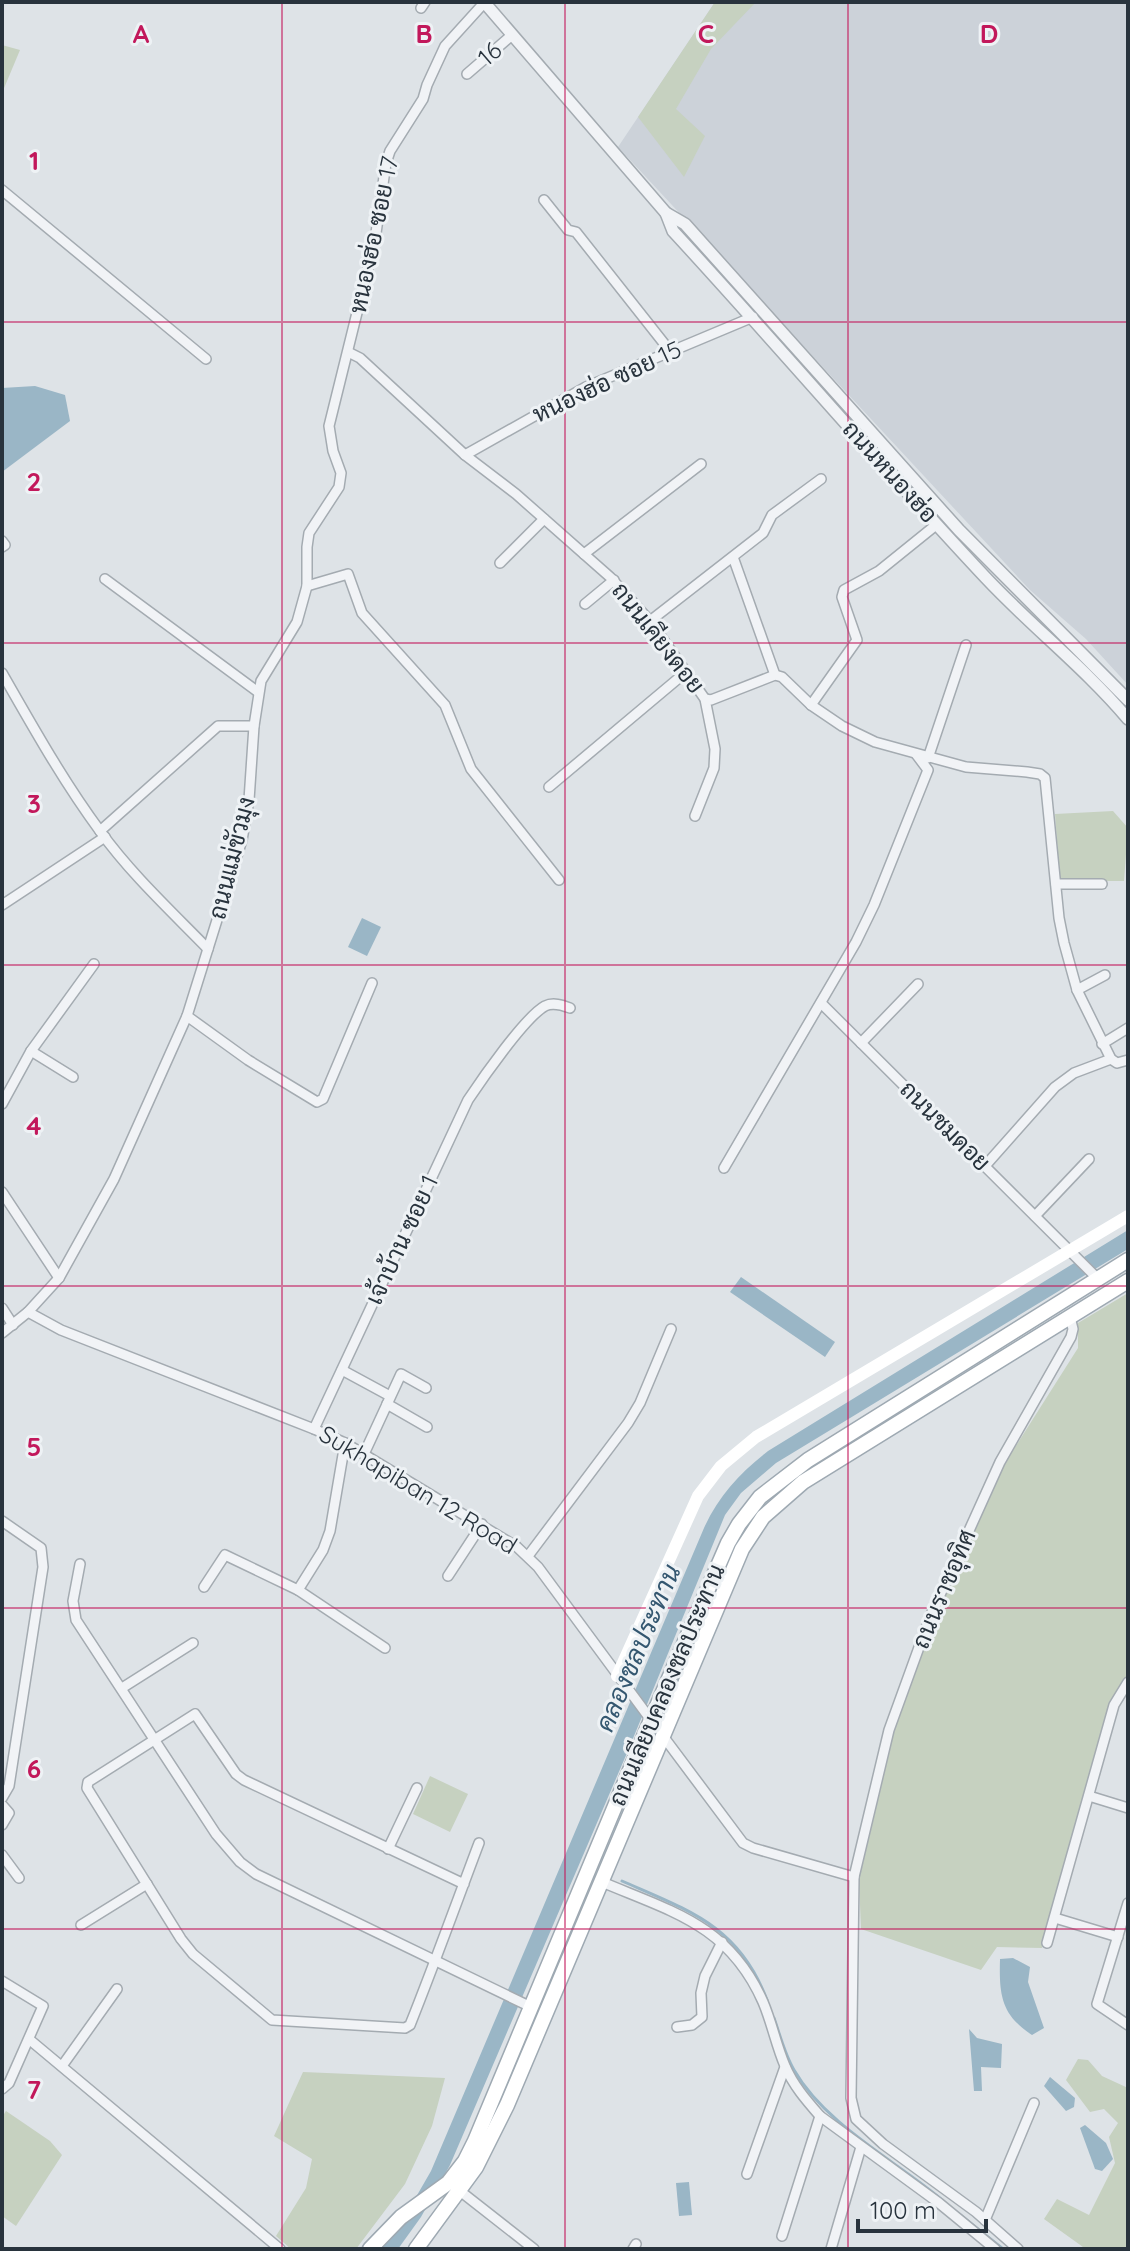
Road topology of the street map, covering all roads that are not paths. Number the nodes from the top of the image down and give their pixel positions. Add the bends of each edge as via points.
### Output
1 (484, 2) edge
2 (512, 35) junction
3 (467, 74) dead end
4 (2, 190) edge
5 (544, 200) dead end
6 (666, 213) junction
7 (753, 317) junction
8 (798, 347) junction
9 (670, 351) junction
10 (348, 352) junction
11 (787, 356) junction
12 (206, 359) dead end
13 (465, 455) junction
14 (701, 464) dead end
15 (821, 479) dead end
16 (544, 519) junction
17 (950, 520) junction
18 (940, 529) junction
19 (2, 541) edge
20 (2, 547) edge
21 (584, 554) junction
22 (733, 557) junction
23 (500, 563) dead end
24 (105, 579) dead end
25 (614, 580) junction
26 (307, 586) junction
27 (585, 604) dead end
28 (650, 621) junction
29 (966, 645) dead end
30 (686, 672) junction
31 (2, 673) edge
32 (775, 675) junction
33 (258, 692) junction
34 (705, 699) junction
35 (1128, 700) edge
36 (811, 705) junction
37 (1128, 719) edge
38 (254, 726) junction
39 (916, 753) junction
40 (928, 758) junction
41 (549, 787) dead end
42 (695, 816) dead end
43 (102, 834) junction
44 (559, 880) dead end
45 (1056, 884) junction
46 (1102, 884) dead end
47 (2, 905) edge
48 (208, 949) junction
49 (94, 964) dead end
50 (1105, 975) dead end
51 (372, 983) dead end
52 (918, 984) dead end
53 (1077, 990) junction
54 (821, 1003) junction
55 (570, 1008) dead end
56 (187, 1016) junction
57 (1128, 1028) edge
58 (861, 1043) junction
59 (1102, 1044) junction
60 (31, 1051) junction
61 (1111, 1059) junction
62 (1128, 1060) edge
63 (73, 1077) dead end
64 (2, 1104) edge
65 (1089, 1159) dead end
66 (985, 1166) junction
67 (724, 1168) dead end
68 (2, 1192) edge
69 (1035, 1216) junction
70 (1128, 1216) edge
71 (1068, 1249) junction
72 (1128, 1260) edge
73 (59, 1278) junction
74 (1098, 1279) junction
75 (1128, 1281) edge
76 (1060, 1303) junction
77 (2, 1308) edge
78 (28, 1312) junction
79 (1070, 1317) junction
80 (13, 1325) junction
81 (671, 1329) dead end
82 (2, 1333) edge
83 (342, 1370) junction
84 (426, 1388) dead end
85 (388, 1400) junction
86 (427, 1427) dead end
87 (314, 1429) junction
88 (345, 1443) junction
89 (364, 1454) junction
90 (2, 1521) edge
91 (482, 1524) junction
92 (528, 1556) junction
93 (80, 1564) dead end
94 (448, 1576) dead end
95 (204, 1587) dead end
96 (298, 1590) junction
97 (193, 1643) dead end
98 (385, 1648) dead end
99 (619, 1679) junction
100 (1128, 1682) edge
101 (122, 1688) junction
102 (662, 1696) junction
103 (676, 1704) junction
104 (651, 1720) junction
105 (156, 1739) junction
106 (660, 1742) junction
107 (625, 1783) junction
108 (417, 1788) dead end
109 (1089, 1796) junction
110 (2, 1798) edge
111 (2, 1805) edge
112 (1128, 1808) edge
113 (2, 1825) edge
114 (479, 1843) dead end
115 (388, 1849) junction
116 (2, 1855) edge
117 (854, 1877) junction
118 (19, 1878) dead end
119 (602, 1882) junction
120 (147, 1884) junction
121 (464, 1884) junction
122 (1128, 1903) edge
123 (1055, 1918) junction
124 (81, 1925) dead end
125 (1118, 1937) junction
126 (722, 1942) junction
127 (1047, 1943) dead end
128 (435, 1962) junction
129 (2, 1981) edge
130 (117, 1989) dead end
131 (531, 2007) junction
132 (1128, 2025) edge
133 (677, 2027) dead end
134 (30, 2040) junction
135 (62, 2066) junction
136 (785, 2067) junction
137 (2, 2089) edge
138 (1034, 2103) dead end
139 (820, 2116) junction
140 (856, 2119) junction
141 (846, 2136) junction
142 (861, 2147) junction
143 (747, 2174) dead end
144 (454, 2187) junction
145 (985, 2220) junction
146 (782, 2236) dead end
147 (280, 2249) edge
148 (370, 2249) edge
149 (416, 2249) edge
150 (534, 2249) edge
151 (831, 2249) edge
152 (995, 2249) edge
153 (1018, 2249) edge

1 - 2 street, ถนนหนองฮ่อ
1 - 10 street, หนองฮ่อ ซอย 17 via 445,46 423,99 390,151
2 - 3 street, 16
2 - 6 street, ถนนหนองฮ่อ
4 - 12 street
5 - 9 street via 568,230 576,232
6 - 7 street, ถนนหนองฮ่อ via 673,231
6 - 8 street, ถนนหนองฮ่อ via 685,224
7 - 9 street, หนองฮ่อ ซอย 15
7 - 11 street, ถนนหนองฮ่อ
8 - 11 street
8 - 17 street, ถนนหนองฮ่อ
9 - 13 street, หนองฮ่อ ซอย 15 via 586,387
10 - 13 street, ถนนเคียงดอย
10 - 26 street, ถนนแม่ขัวมุง via 329,426 341,473 339,487 309,533
11 - 18 street, ถนนหนองฮ่อ
13 - 16 street, ถนนเคียงดอย
14 - 21 street
15 - 22 street via 772,515 763,533
16 - 21 street, ถนนเคียงดอย
16 - 23 street
17 - 18 street
17 - 35 street, ถนนหนองฮ่อ
18 - 36 street via 844,590 857,640
18 - 37 street, ถนนหนองฮ่อ
19 - 20 street
21 - 25 street, ถนนเคียงดอย
22 - 28 street
22 - 32 street
24 - 33 street
25 - 27 street
25 - 28 street, ถนนเคียงดอย
26 - 33 street, ถนนแม่ขัวมุง via 297,622 266,669
26 - 44 street via 348,574 362,613 445,705 471,769
28 - 30 street, ถนนเคียงดอย
29 - 40 street
30 - 34 street, ถนนเคียงดอย
30 - 41 street
31 - 43 street
32 - 34 street, ถนนเคียงดอย
32 - 36 street
33 - 38 street, ถนนแม่ขัวมุง
34 - 42 street via 714,768
36 - 39 street via 856,734
38 - 43 street via 218,726
38 - 48 street, ถนนแม่ขัวมุง via 242,840
39 - 40 street
39 - 54 street via 928,770 874,905
40 - 45 street via 1045,778
43 - 47 street
43 - 48 street
45 - 46 street
45 - 53 street
48 - 56 street, ถนนแม่ขัวมุง
49 - 60 street
50 - 53 street
51 - 56 street via 323,1099 317,1102
52 - 58 street
53 - 59 street
54 - 58 street, ถนนชมดอย
54 - 67 street
55 - 83 street, เจ้าบ้าน ซอย 1 via 543,1008 468,1100
56 - 73 street, ถนนแม่ขัวมุง via 114,1179
57 - 59 street
58 - 66 street, ถนนชมดอย
59 - 61 street
60 - 63 street
60 - 64 street
61 - 62 street
61 - 66 street via 1074,1073 1055,1087
65 - 69 street
66 - 69 street, ถนนชมดอย
68 - 73 street
69 - 71 street, ถนนชมดอย
70 - 71 main road
71 - 74 street, ถนนชมดอย
71 - 99 main road via 733,1455 690,1511
72 - 74 main road, ถนนเลียบคลองชลประทาน
73 - 78 street, ถนนแม่ขัวมุง
74 - 76 main road, ถนนเลียบคลองชลประทาน
75 - 79 main road, ถนนเลียบคลองชลประทาน
76 - 79 main road
76 - 102 main road, ถนนเลียบคลองชลประทาน via 808,1460 760,1497 728,1543
77 - 80 street
78 - 80 street, ถนนแม่ขัวมุง
78 - 87 street, Sukhapiban 12 Road via 161,1371
79 - 103 main road, ถนนเลียบคลองชลประทาน via 778,1502 742,1549
79 - 117 street, ถนนราชอุทิศ via 1071,1337 1000,1462 930,1617 889,1730
80 - 82 street, ถนนแม่ขัวมุง
81 - 92 street via 628,1423
83 - 85 street
83 - 87 street, เจ้าบ้าน ซอย 1
84 - 85 street via 401,1374
85 - 86 street
85 - 89 street
87 - 88 street, Sukhapiban 12 Road
88 - 89 street, Sukhapiban 12 Road
88 - 96 street via 330,1531
89 - 91 street, Sukhapiban 12 Road
90 - 110 street via 34,1541 43,1557 9,1786
91 - 92 street, Sukhapiban 12 Road
91 - 94 street
92 - 99 street, Sukhapiban 12 Road
93 - 101 street via 73,1601 76,1620
95 - 96 street via 225,1555
96 - 98 street
97 - 101 street
99 - 104 street, Sukhapiban 12 Road
100 - 109 street via 1114,1705
101 - 105 street
102 - 103 main road via 657,1714 661,1722
102 - 104 main road, ถนนเลียบคลองชลประทาน
103 - 106 main road, ถนนเลียบคลองชลประทาน
104 - 107 main road, ถนนเลียบคลองชลประทาน
105 - 115 street via 195,1714 244,1780
105 - 120 street via 88,1782 87,1788
105 - 128 street via 216,1834 240,1862
106 - 107 main road via 654,1742 641,1772
106 - 117 street via 743,1843
106 - 119 main road, ถนนเลียบคลองชลประทาน
107 - 131 main road, ถนนเลียบคลองชลประทาน
108 - 115 street
109 - 112 street
109 - 123 street
111 - 113 street via 9,1813
114 - 121 street
115 - 121 street
116 - 118 street
117 - 140 street, ถนนราชอุทิศ via 851,2098
119 - 126 street via 688,1918
119 - 144 main road, ถนนเลียบคลองชลประทาน via 507,2105 476,2167
120 - 124 street
120 - 128 street via 193,1954 272,2020 405,2028
121 - 128 street
122 - 125 street
123 - 125 street
123 - 127 street
125 - 132 street via 1097,2004
126 - 133 street via 705,1976 702,2017
126 - 136 street via 751,1978
128 - 131 street
129 - 134 street via 43,2006
130 - 135 street
131 - 144 main road, ถนนเลียบคลองชลประทาน
134 - 135 street
134 - 137 street
135 - 147 street
136 - 139 street
136 - 143 street
138 - 145 street
139 - 141 street
139 - 146 street
140 - 141 street
140 - 145 street
141 - 142 street
142 - 151 street
142 - 152 street
144 - 148 main road, ถนนเลียบคลองชลประทาน via 390,2226
144 - 149 main road, ถนนเลียบคลองชลประทาน
144 - 150 street
145 - 153 street

